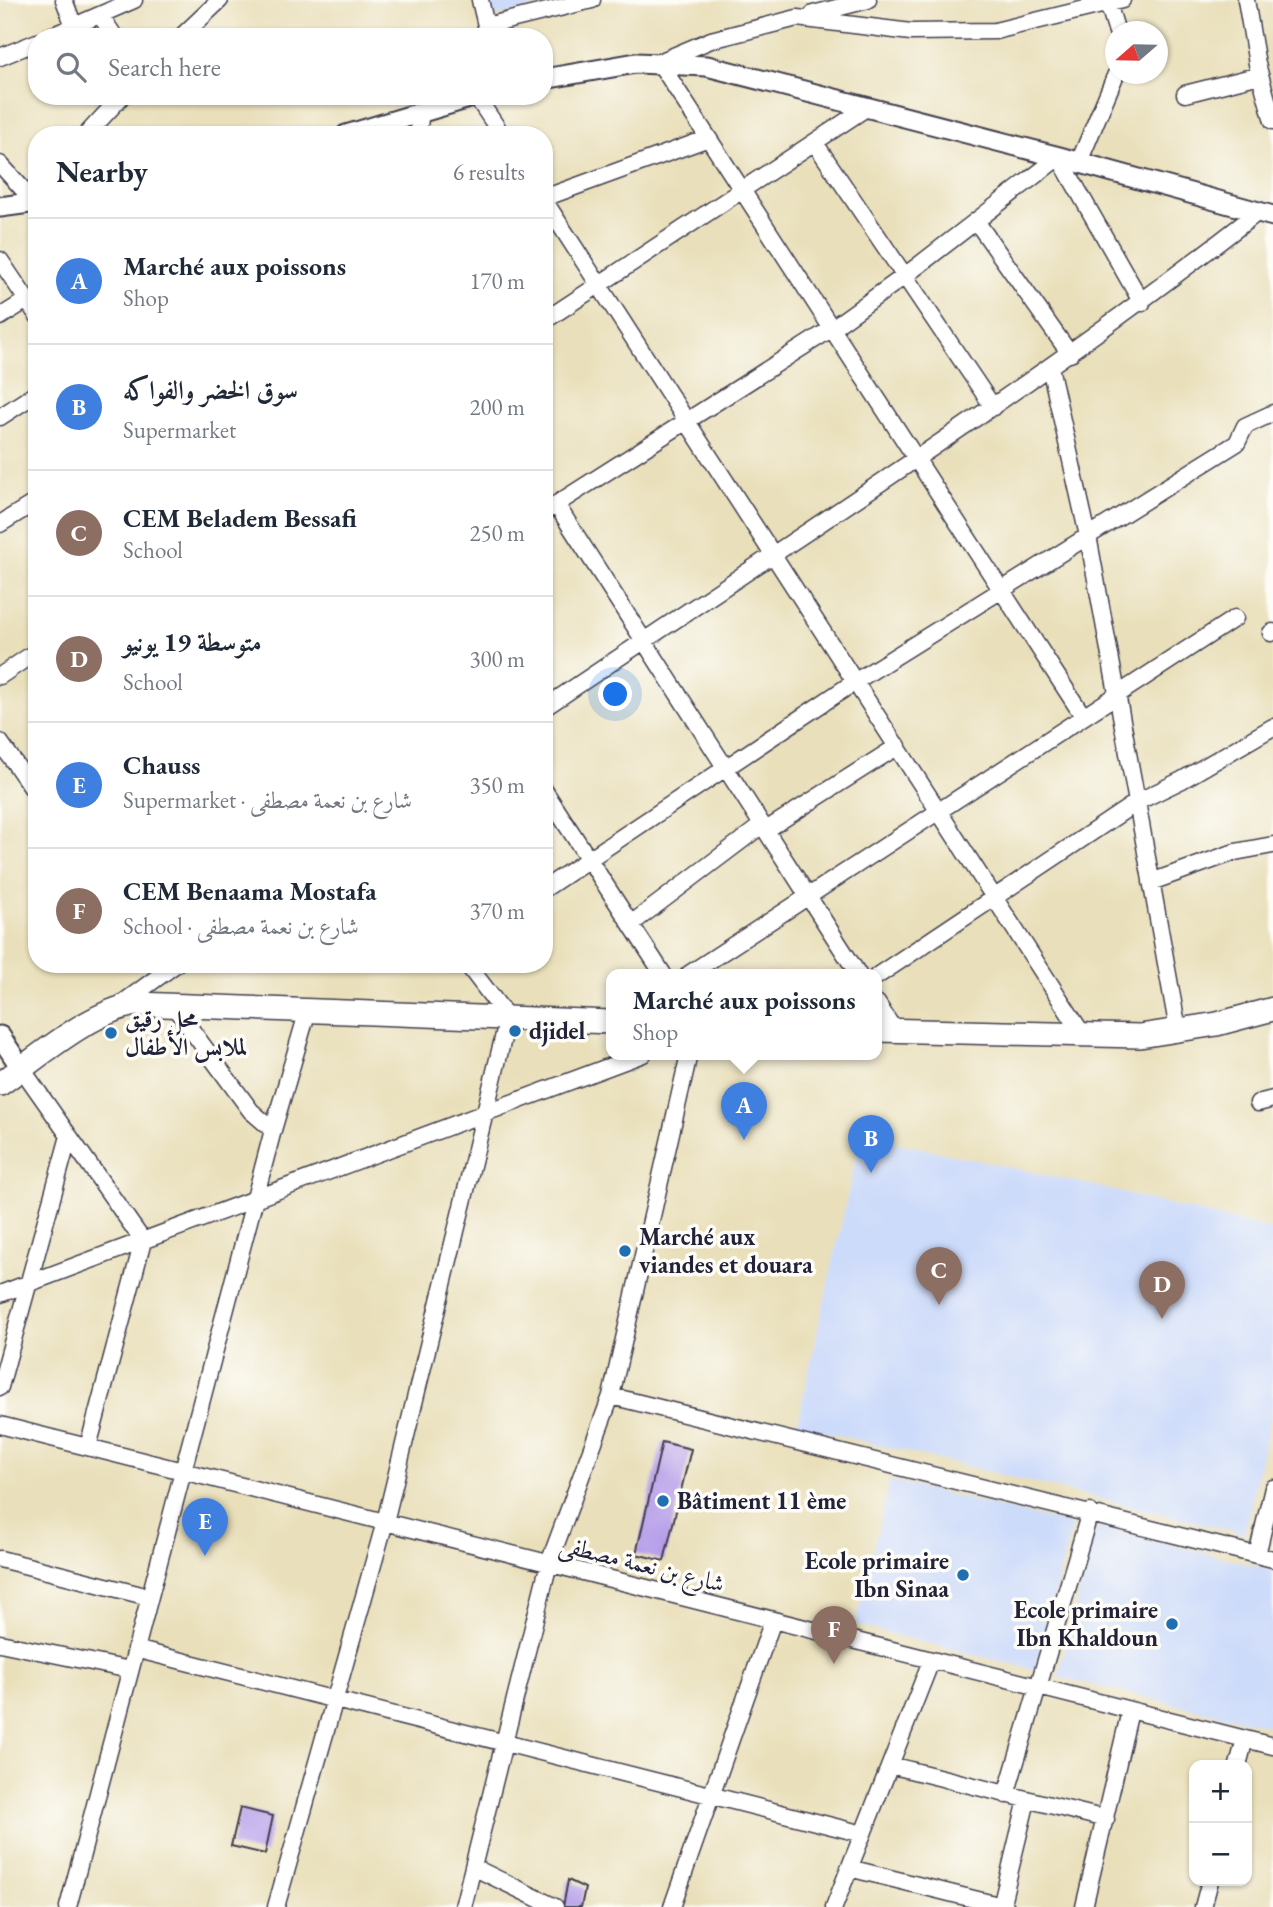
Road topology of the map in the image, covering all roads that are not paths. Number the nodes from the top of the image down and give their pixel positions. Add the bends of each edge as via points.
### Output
1 (64, 0) edge
2 (134, 0) edge
3 (220, 0) edge
4 (480, 0) edge
5 (592, 0) edge
6 (868, 0) edge
7 (1246, 0) edge
8 (1115, 2) edge
9 (100, 15) junction
10 (797, 18) junction
11 (1116, 21) edge
12 (74, 26) junction
13 (69, 28) edge
14 (109, 28) edge
15 (190, 28) edge
16 (486, 28) edge
17 (500, 28) edge
18 (28, 46) edge
19 (0, 57) edge
20 (659, 62) junction
21 (1260, 75) junction
22 (553, 77) edge
23 (1112, 84) edge
24 (1185, 94) dead end
25 (114, 105) edge
26 (446, 105) edge
27 (482, 105) edge
28 (866, 108) junction
29 (420, 113) junction
30 (1273, 121) edge
31 (94, 126) edge
32 (376, 126) edge
33 (419, 126) edge
34 (496, 126) edge
35 (706, 139) junction
36 (815, 143) junction
37 (1059, 157) junction
38 (1079, 162) junction
39 (0, 164) edge
40 (741, 192) junction
41 (28, 196) edge
42 (553, 196) edge
43 (28, 199) edge
44 (28, 200) edge
45 (0, 207) edge
46 (553, 213) edge
47 (1265, 214) edge
48 (976, 221) junction
49 (0, 222) edge
50 (0, 260) edge
51 (906, 275) junction
52 (600, 285) junction
53 (27, 300) joint
54 (1142, 303) junction
55 (553, 315) edge
56 (0, 317) edge
57 (831, 329) junction
58 (1070, 354) junction
59 (1050, 367) junction
60 (28, 399) edge
61 (993, 407) junction
62 (1273, 412) edge
63 (0, 417) edge
64 (690, 422) junction
65 (917, 461) junction
66 (28, 505) edge
67 (553, 506) edge
68 (553, 512) edge
69 (3, 516) edge
70 (1088, 536) junction
71 (774, 553) junction
72 (1001, 590) junction
73 (1235, 618) dead end
74 (644, 640) junction
75 (28, 657) edge
76 (0, 676) edge
77 (856, 681) junction
78 (1117, 694) junction
79 (553, 702) edge
80 (1083, 716) junction
81 (1273, 727) edge
82 (0, 742) edge
83 (898, 746) junction
84 (726, 768) junction
85 (28, 782) edge
86 (1137, 802) junction
87 (553, 804) edge
88 (939, 809) junction
89 (764, 827) junction
90 (1273, 845) edge
91 (589, 859) junction
92 (1151, 881) junction
93 (553, 883) edge
94 (808, 896) junction
95 (996, 897) junction
96 (631, 924) junction
97 (660, 969) edge
98 (697, 969) edge
99 (855, 969) edge
100 (153, 973) edge
101 (474, 973) edge
102 (882, 973) edge
103 (173, 1005) junction
104 (118, 1007) junction
105 (1273, 1009) edge
106 (308, 1010) junction
107 (508, 1018) junction
108 (606, 1022) edge
109 (886, 1030) edge
110 (1178, 1030) junction
111 (1083, 1035) junction
112 (0, 1037) edge
113 (627, 1060) edge
114 (688, 1060) edge
115 (22, 1069) junction
116 (0, 1084) edge
117 (484, 1115) junction
118 (273, 1130) junction
119 (69, 1136) junction
120 (254, 1201) junction
121 (143, 1241) junction
122 (30, 1281) junction
123 (0, 1294) edge
124 (0, 1387) edge
125 (611, 1396) junction
126 (0, 1425) edge
127 (88, 1447) junction
128 (184, 1471) junction
129 (1273, 1488) edge
130 (1090, 1512) junction
131 (385, 1522) junction
132 (1265, 1557) edge
133 (0, 1559) edge
134 (549, 1563) junction
135 (149, 1597) junction
136 (772, 1620) junction
137 (0, 1643) edge
138 (135, 1649) junction
139 (931, 1661) junction
140 (130, 1670) junction
141 (1036, 1688) junction
142 (334, 1700) junction
143 (1130, 1711) junction
144 (1245, 1740) junction
145 (504, 1743) junction
146 (1273, 1746) edge
147 (1239, 1760) edge
148 (890, 1766) junction
149 (711, 1795) junction
150 (1006, 1795) junction
151 (1027, 1800) junction
152 (1106, 1819) junction
153 (863, 1834) junction
154 (473, 1867) junction
155 (849, 1868) junction
156 (1209, 1886) edge
157 (68, 1907) edge
158 (276, 1907) edge
159 (463, 1907) edge
160 (555, 1907) edge
161 (672, 1907) edge
162 (834, 1907) edge
163 (1003, 1907) edge
164 (1084, 1907) edge
165 (1203, 1907) edge

1 - 12 street
2 - 9 street
3 - 15 street
4 - 16 street
5 - 17 street
6 - 10 street
7 - 21 street
8 - 10 street via 995,32 911,32
8 - 11 street
9 - 12 street
9 - 14 street
10 - 20 street via 711,40
12 - 13 street
18 - 19 street
20 - 22 street via 613,65
20 - 28 street via 731,71
20 - 35 street
21 - 24 street
21 - 30 street
23 - 38 street
25 - 31 street
26 - 29 street
27 - 34 street
28 - 36 street
28 - 37 street
29 - 32 street
29 - 33 street
35 - 40 street
35 - 42 street
36 - 40 street
36 - 51 street
37 - 38 street
37 - 48 street
37 - 54 street
38 - 47 street
39 - 41 street
40 - 52 street
40 - 57 street
43 - 45 street
44 - 49 street
46 - 52 street
47 - 54 street
48 - 51 street
48 - 58 street
50 - 53 street
51 - 57 street
51 - 61 street
52 - 55 street
52 - 64 street
53 - 56 street
54 - 58 street
57 - 64 street
57 - 65 street
58 - 59 street
59 - 61 street
59 - 70 street
60 - 63 street
61 - 65 street
62 - 70 street via 1245,426 1237,443
64 - 67 street
64 - 71 street
65 - 71 street
65 - 72 street
66 - 69 street
68 - 74 street
70 - 72 street
70 - 78 street
71 - 74 street
71 - 77 street
72 - 77 street
72 - 80 street
73 - 78 street
74 - 79 street
74 - 84 street
75 - 76 street
77 - 83 street
77 - 84 street
78 - 80 street
78 - 86 street
80 - 88 street
81 - 86 street
82 - 85 street
83 - 88 street
83 - 89 street
84 - 89 street
84 - 91 street
86 - 92 street
86 - 95 street
87 - 91 street
88 - 94 street
88 - 95 street
89 - 94 street
89 - 96 street
90 - 92 street via 1235,852
91 - 93 street
91 - 96 street
92 - 110 street
94 - 98 street
94 - 99 street
95 - 102 street
95 - 111 street
96 - 97 street
100 - 104 street
101 - 107 street
103 - 104 main road
103 - 106 main road
103 - 118 street via 251,1111
104 - 115 main road
105 - 110 main road
106 - 107 main road
106 - 118 street
107 - 108 main road
107 - 117 street
109 - 111 main road
110 - 111 main road
112 - 115 street
113 - 117 street
114 - 125 street
115 - 116 main road
115 - 119 street
117 - 120 street
117 - 131 street
118 - 120 street
119 - 121 street
119 - 122 street
120 - 121 street
120 - 128 street
121 - 122 street
121 - 127 street
122 - 123 street
122 - 124 street
125 - 130 street
125 - 134 street
126 - 127 street, شارع بن نعمة مصطفى
127 - 128 street, شارع بن نعمة مصطفى
128 - 131 street, شارع بن نعمة مصطفى
128 - 135 street
129 - 132 street
130 - 132 street
130 - 141 street
131 - 134 street, شارع بن نعمة مصطفى
131 - 142 street
133 - 135 street
134 - 136 street, شارع بن نعمة مصطفى
134 - 145 street
135 - 138 street
136 - 139 street, شارع بن نعمة مصطفى
136 - 149 street
137 - 140 street
138 - 140 street
138 - 142 street
139 - 141 street, شارع بن نعمة مصطفى
139 - 148 street
140 - 157 street
141 - 143 street, شارع بن نعمة مصطفى
141 - 150 street
142 - 145 street
142 - 158 street
143 - 144 street, شارع بن نعمة مصطفى
143 - 152 street
144 - 146 street, شارع بن نعمة مصطفى
144 - 147 street
145 - 149 street
145 - 154 street
148 - 150 street
148 - 153 street
149 - 153 street
149 - 161 street
150 - 151 street
151 - 152 street
151 - 163 street
152 - 164 street
153 - 155 street
154 - 159 street
154 - 160 street
155 - 162 street
155 - 163 street
156 - 165 street

